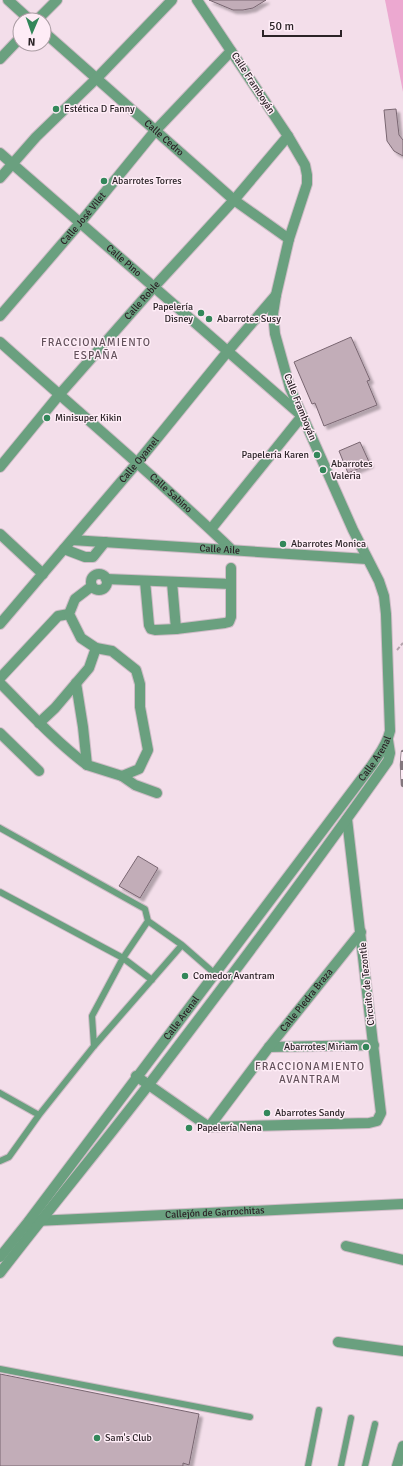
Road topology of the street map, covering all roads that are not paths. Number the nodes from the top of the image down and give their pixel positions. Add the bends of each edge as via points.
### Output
1 (8, 0) edge
2 (56, 0) edge
3 (172, 0) edge
4 (197, 0) edge
5 (21, 12) edge
6 (45, 12) edge
7 (52, 39) edge
8 (12, 46) edge
9 (232, 51) junction
10 (0, 59) edge
11 (97, 78) junction
12 (155, 131) junction
13 (288, 136) junction
14 (0, 153) edge
15 (12, 164) junction
16 (0, 178) edge
17 (234, 200) junction
18 (80, 223) junction
19 (289, 239) junction
20 (154, 287) junction
21 (276, 295) junction
22 (0, 316) edge
23 (0, 342) edge
24 (228, 351) junction
25 (59, 395) junction
26 (302, 416) junction
27 (137, 463) junction
28 (0, 467) edge
29 (211, 529) junction
30 (0, 534) edge
31 (72, 540) junction
32 (105, 542) junction
33 (64, 549) junction
34 (232, 550) junction
35 (93, 557) junction
36 (367, 559) junction
37 (231, 568) dead end
38 (43, 574) junction
39 (96, 575) junction
40 (106, 579) junction
41 (145, 581) junction
42 (172, 582) junction
43 (231, 584) junction
44 (92, 586) junction
45 (69, 614) junction
46 (0, 624) edge
47 (176, 629) junction
48 (96, 648) junction
49 (0, 678) edge
50 (0, 682) edge
51 (76, 683) junction
52 (39, 723) junction
53 (0, 733) edge
54 (388, 740) junction
55 (87, 765) junction
56 (39, 771) dead end
57 (122, 776) junction
58 (157, 793) dead end
59 (347, 819) junction
60 (0, 828) edge
61 (0, 892) edge
62 (148, 921) junction
63 (361, 932) junction
64 (182, 945) junction
65 (123, 958) junction
66 (214, 973) junction
67 (152, 980) junction
68 (374, 1045) junction
69 (94, 1046) junction
70 (269, 1048) junction
71 (136, 1076) junction
72 (149, 1084) junction
73 (0, 1092) edge
74 (39, 1115) junction
75 (209, 1127) junction
76 (0, 1161) edge
77 (403, 1204) edge
78 (39, 1221) junction
79 (28, 1222) junction
80 (346, 1246) dead end
81 (0, 1256) edge
82 (403, 1260) edge
83 (0, 1273) edge
84 (338, 1342) dead end
85 (403, 1351) edge
86 (0, 1369) edge
87 (319, 1410) dead end
88 (250, 1417) dead end
89 (351, 1418) dead end
90 (375, 1424) dead end
91 (403, 1446) edge
92 (308, 1466) edge
93 (341, 1466) edge
94 (365, 1466) edge
95 (397, 1466) edge

1 - 5 street
2 - 6 street
3 - 11 street
4 - 9 street, Calle Framboyán
7 - 11 street, Calle Cedro
8 - 10 street
9 - 12 street, Calle José Vilet
9 - 13 street, Calle Framboyán
11 - 12 street, Calle Cedro
11 - 15 street
12 - 17 street, Calle Cedro
12 - 18 street, Calle José Vilet
13 - 17 street, Calle Roble
13 - 19 street, Calle Framboyán via 305,165 307,175 307,184
14 - 15 street, Calle Pino
15 - 16 street
15 - 18 street, Calle Pino
17 - 19 street, Calle Cedro
17 - 20 street, Calle Roble
18 - 20 street, Calle Pino
18 - 22 street, Calle José Vilet
19 - 21 street, Calle Framboyán
20 - 24 street, Calle Pino
20 - 25 street, Calle Roble
21 - 24 street, Calle Oyamel
21 - 26 street, Calle Framboyán via 273,314 275,334 290,388
23 - 25 street, Calle Sabino
24 - 26 street, Calle Pino
24 - 27 street, Calle Oyamel
25 - 27 street, Calle Sabino
25 - 28 street, Calle Roble
26 - 29 street
26 - 36 street, Calle Framboyán
27 - 29 street, Calle Sabino
27 - 31 street, Calle Oyamel
29 - 34 street, Calle Sabino
30 - 38 street
31 - 32 street, Calle Aile
31 - 33 street, Calle Oyamel
32 - 34 street, Calle Aile
32 - 35 street
33 - 35 street via 85,558
33 - 38 street, Calle Oyamel
34 - 36 street, Calle Aile
35 - 39 street
36 - 54 street, Calle Framboyán via 384,596 390,720
37 - 43 street
38 - 46 street, Calle Oyamel
39 - 40 street
39 - 44 street via 92,578
40 - 41 street
40 - 44 street via 107,583 102,589 98,590
41 - 42 street
41 - 47 street via 151,629
42 - 43 street
42 - 47 street
43 - 47 street via 229,622
44 - 45 street via 75,599
45 - 48 street via 81,638
45 - 49 street via 58,616
48 - 51 street via 89,668
48 - 57 street via 112,651 136,670 140,684 140,707 148,750 139,769
50 - 52 street
51 - 52 street
51 - 55 street
52 - 55 street
53 - 56 street
54 - 59 street, Calle Arenal via 388,761
54 - 66 street, Calle Arenal via 372,765
55 - 57 street
57 - 58 street via 135,785
59 - 63 street, Circuito de Tezontle
59 - 72 street, Calle Arenal
60 - 62 lane via 144,909
61 - 65 lane
62 - 64 lane
62 - 65 lane
63 - 68 street, Circuito de Tezontle
63 - 70 street, Calle Piedra Braza
64 - 66 lane
64 - 67 lane
65 - 67 lane
65 - 69 lane via 92,1016
66 - 71 street, Calle Arenal
67 - 69 lane
68 - 70 street
68 - 75 street, Circuito de Tezontle via 381,1113 377,1121
69 - 74 lane
70 - 75 street, Calle Piedra Braza
71 - 72 street
71 - 79 street, Calle Arenal
72 - 75 street
72 - 78 street, Calle Arenal
73 - 74 lane
74 - 76 lane via 9,1157
77 - 78 street, Callejón de Garrochitas
78 - 79 street, Callejón de Garrochitas
78 - 83 street, Calle Arenal
79 - 81 street, Calle Arenal
80 - 82 street
84 - 85 street
86 - 88 lane
87 - 92 lane
89 - 93 lane
90 - 94 lane
91 - 95 street

